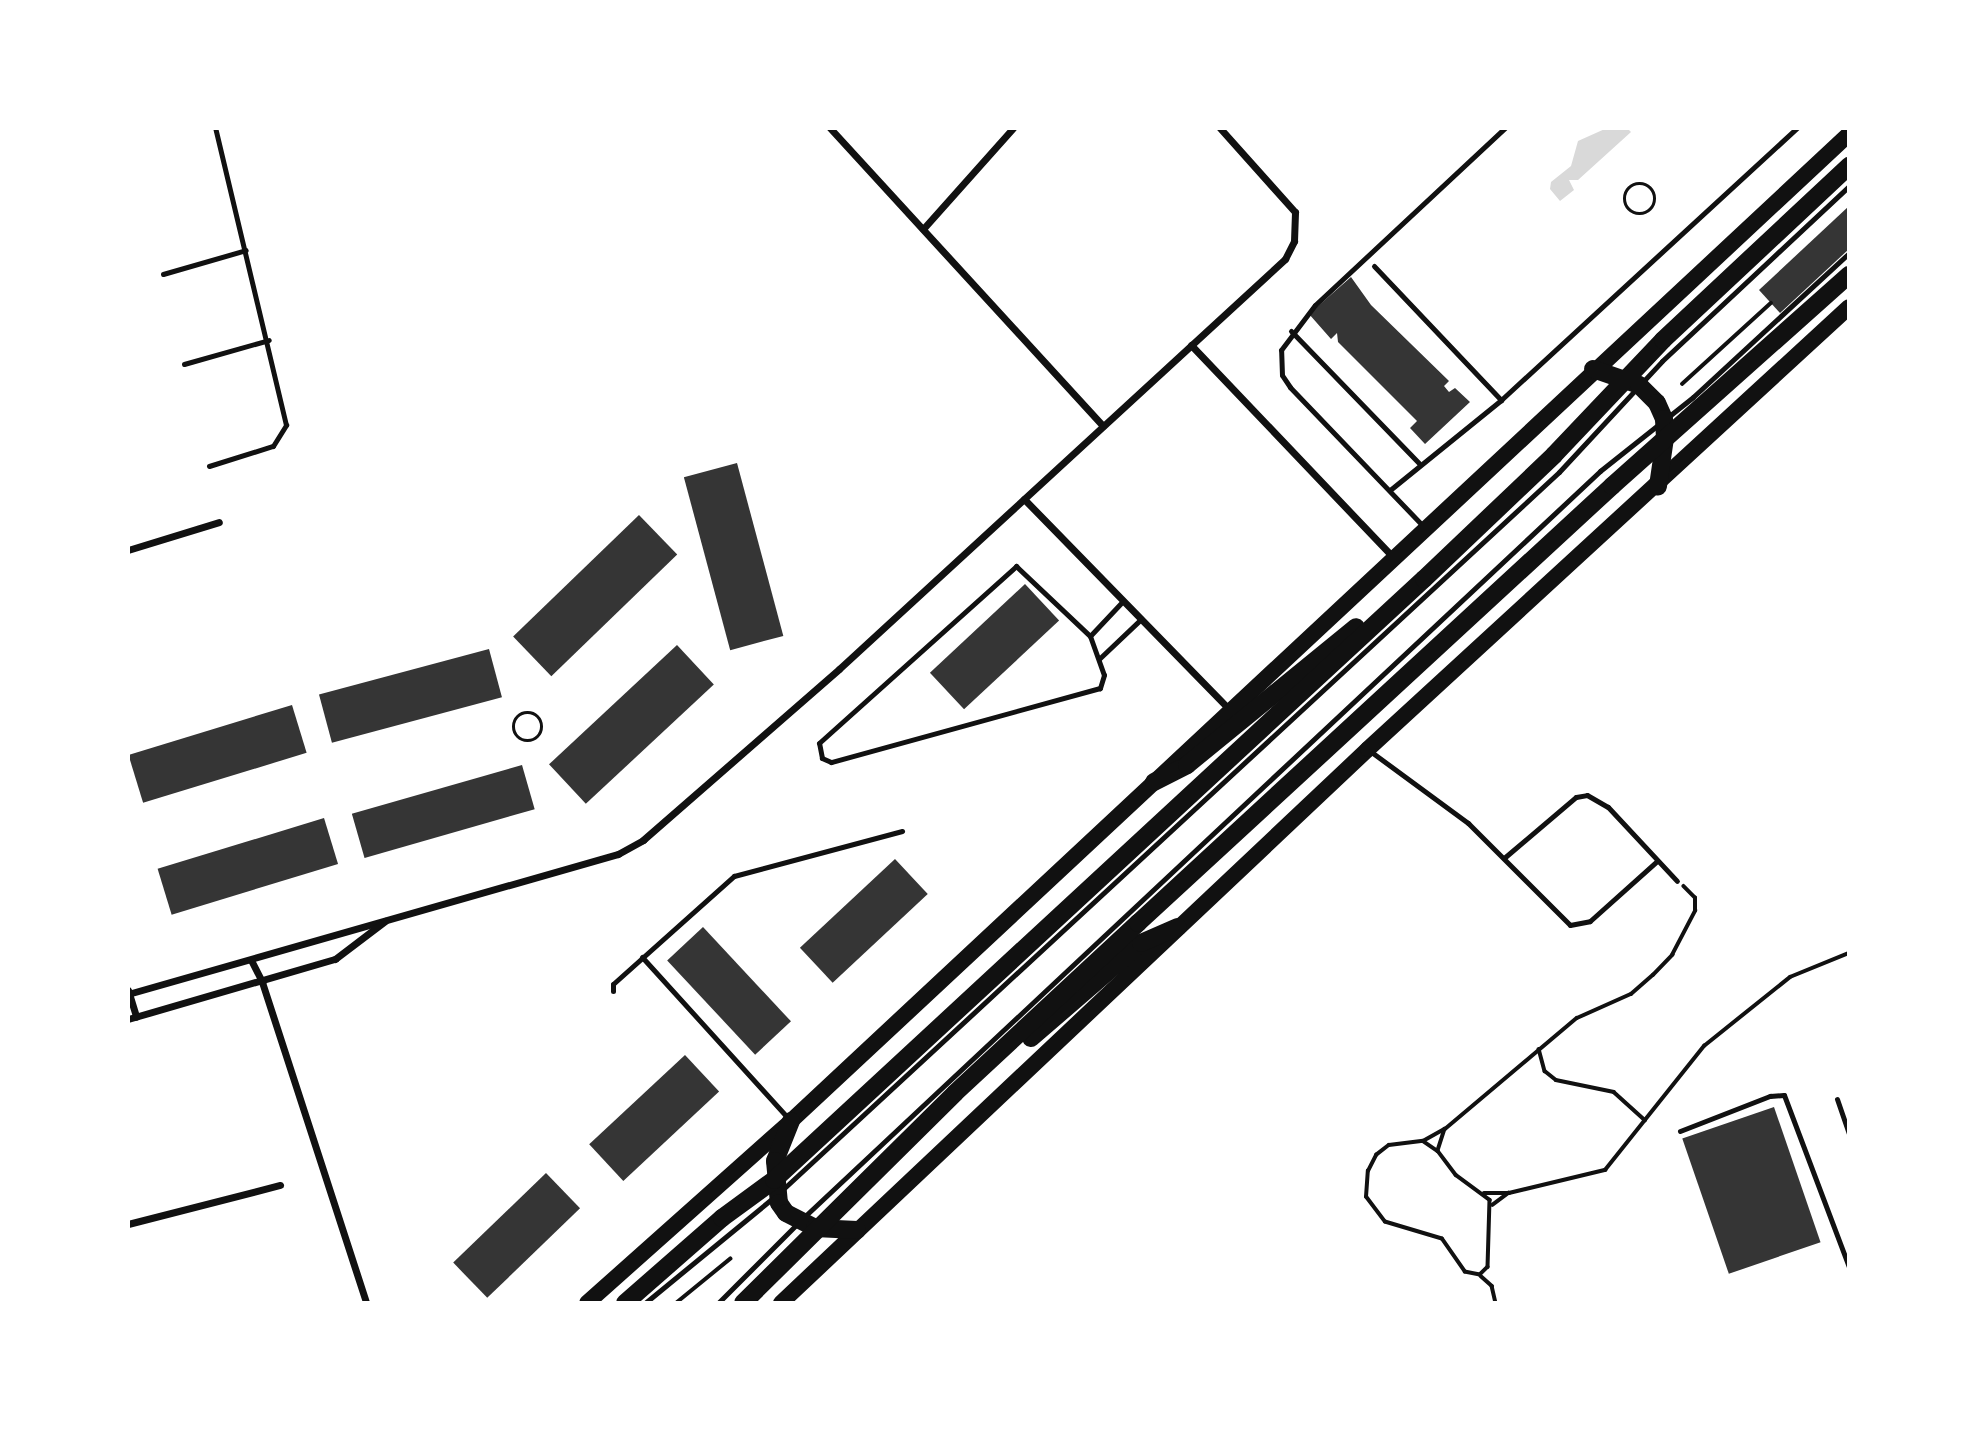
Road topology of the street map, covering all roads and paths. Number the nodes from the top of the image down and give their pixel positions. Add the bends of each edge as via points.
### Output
1 (215, 128) edge
2 (830, 128) edge
3 (1013, 128) edge
4 (1220, 128) edge
5 (1505, 128) edge
6 (1797, 128) edge
7 (1849, 134) edge
8 (1849, 166) edge
9 (1646, 185) joint
10 (1849, 186) edge
11 (923, 229) junction
12 (246, 250) junction
13 (1849, 253) edge
14 (1374, 266) dead end
15 (163, 274) dead end
16 (1849, 275) edge
17 (1771, 303) dead end
18 (1849, 307) edge
19 (1291, 331) junction
20 (269, 340) junction
21 (1191, 345) junction
22 (184, 364) dead end
23 (1593, 369) junction
24 (1632, 382) junction
25 (1682, 384) dead end
26 (1501, 400) junction
27 (1664, 419) junction
28 (1103, 426) junction
29 (1665, 438) junction
30 (1419, 463) junction
31 (209, 466) dead end
32 (1658, 486) junction
33 (1390, 490) junction
34 (1024, 499) junction
35 (219, 522) dead end
36 (1425, 528) junction
37 (128, 550) edge
38 (1393, 558) junction
39 (1424, 579) junction
40 (1122, 602) junction
41 (1140, 620) junction
42 (1090, 636) junction
43 (1100, 658) junction
44 (1231, 710) junction
45 (541, 722) joint
46 (1368, 749) junction
47 (1154, 782) junction
48 (902, 831) dead end
49 (1504, 858) junction
50 (1656, 862) junction
51 (1677, 881) joint
52 (399, 913) junction
53 (1178, 927) junction
54 (1849, 953) edge
55 (642, 957) junction
56 (250, 960) junction
57 (262, 982) junction
58 (613, 991) dead end
59 (128, 992) edge
60 (132, 1018) edge
61 (1539, 1049) junction
62 (955, 1093) junction
63 (1837, 1099) dead end
64 (1645, 1120) junction
65 (791, 1121) junction
66 (1445, 1129) junction
67 (1680, 1131) dead end
68 (1849, 1134) edge
69 (1423, 1141) junction
70 (1438, 1151) junction
71 (280, 1185) dead end
72 (775, 1187) junction
73 (1482, 1193) junction
74 (1509, 1193) junction
75 (1492, 1206) junction
76 (128, 1224) edge
77 (807, 1225) junction
78 (857, 1230) junction
79 (730, 1259) dead end
80 (1849, 1267) edge
81 (1480, 1275) junction
82 (366, 1303) edge
83 (587, 1303) edge
84 (625, 1303) edge
85 (645, 1303) edge
86 (676, 1303) edge
87 (718, 1303) edge
88 (743, 1303) edge
89 (781, 1303) edge
90 (1496, 1303) edge

1 - 12 lane
2 - 11 street
3 - 11 street
4 - 21 street via 1291,204 1296,225 1285,259
5 - 19 lane
6 - 26 lane
7 - 23 main road
8 - 24 highway
9 - 9 path via 1637,184 1626,194 1632,212 1642,214 1654,205 1653,191
10 - 24 lane
11 - 28 street
12 - 15 lane
12 - 20 lane
13 - 27 lane
14 - 26 lane
16 - 29 highway
17 - 25 path
18 - 32 main road
19 - 30 lane
19 - 33 lane via 1281,350 1282,374
20 - 22 lane
20 - 31 lane via 285,416 283,435 258,452
21 - 28 street
21 - 38 street
23 - 24 highway
23 - 36 main road
24 - 27 highway
24 - 39 highway
24 - 72 lane via 1559,472
26 - 30 lane
27 - 29 highway
27 - 77 lane via 1600,471
28 - 34 street
29 - 32 highway
29 - 62 highway
30 - 33 lane
32 - 46 main road
33 - 36 lane
34 - 40 street
34 - 52 street via 643,840 618,854
35 - 37 street
36 - 38 main road
38 - 44 main road
39 - 47 highway via 1403,588 1187,765
39 - 72 highway
40 - 41 street
40 - 42 lane
41 - 43 lane
41 - 44 street
42 - 43 lane
42 - 43 lane via 1020,567 1012,567 819,743 819,754 831,762 1100,688 1104,675
44 - 47 main road
45 - 45 path via 525,713 514,722 514,731 523,741 533,741 540,736
46 - 49 lane via 1468,823
46 - 53 main road
47 - 65 main road
48 - 55 lane via 734,876
49 - 50 lane via 1560,919 1580,925
49 - 50 lane via 1576,797 1587,795 1608,807
50 - 51 lane
51 - 61 path via 1695,898 1695,911 1672,955 1631,995 1577,1018
52 - 56 street
52 - 57 street via 335,959
53 - 62 highway via 1141,943 982,1079
53 - 78 main road
54 - 64 path via 1790,977 1762,996 1704,1046
55 - 58 lane via 612,984
55 - 65 lane
56 - 57 street
56 - 59 street
57 - 60 street
57 - 82 street
59 - 60 street
61 - 64 path via 1545,1070 1556,1080 1614,1093
61 - 66 path
62 - 77 highway
63 - 68 lane
64 - 74 path via 1605,1170
65 - 72 highway via 775,1161
65 - 83 main road
66 - 69 path
66 - 70 path
67 - 80 lane via 1770,1096 1784,1095
69 - 70 path
69 - 81 path via 1389,1145 1376,1154 1368,1171 1366,1197 1385,1222 1443,1238 1465,1272
70 - 73 path via 1456,1175
71 - 76 street
72 - 77 highway via 786,1213
72 - 84 highway via 722,1218
72 - 85 lane
73 - 74 path
73 - 75 path
74 - 75 path
75 - 81 path via 1488,1267
77 - 78 highway
77 - 87 lane
77 - 88 highway
78 - 89 main road
79 - 86 path
81 - 90 path via 1492,1286

